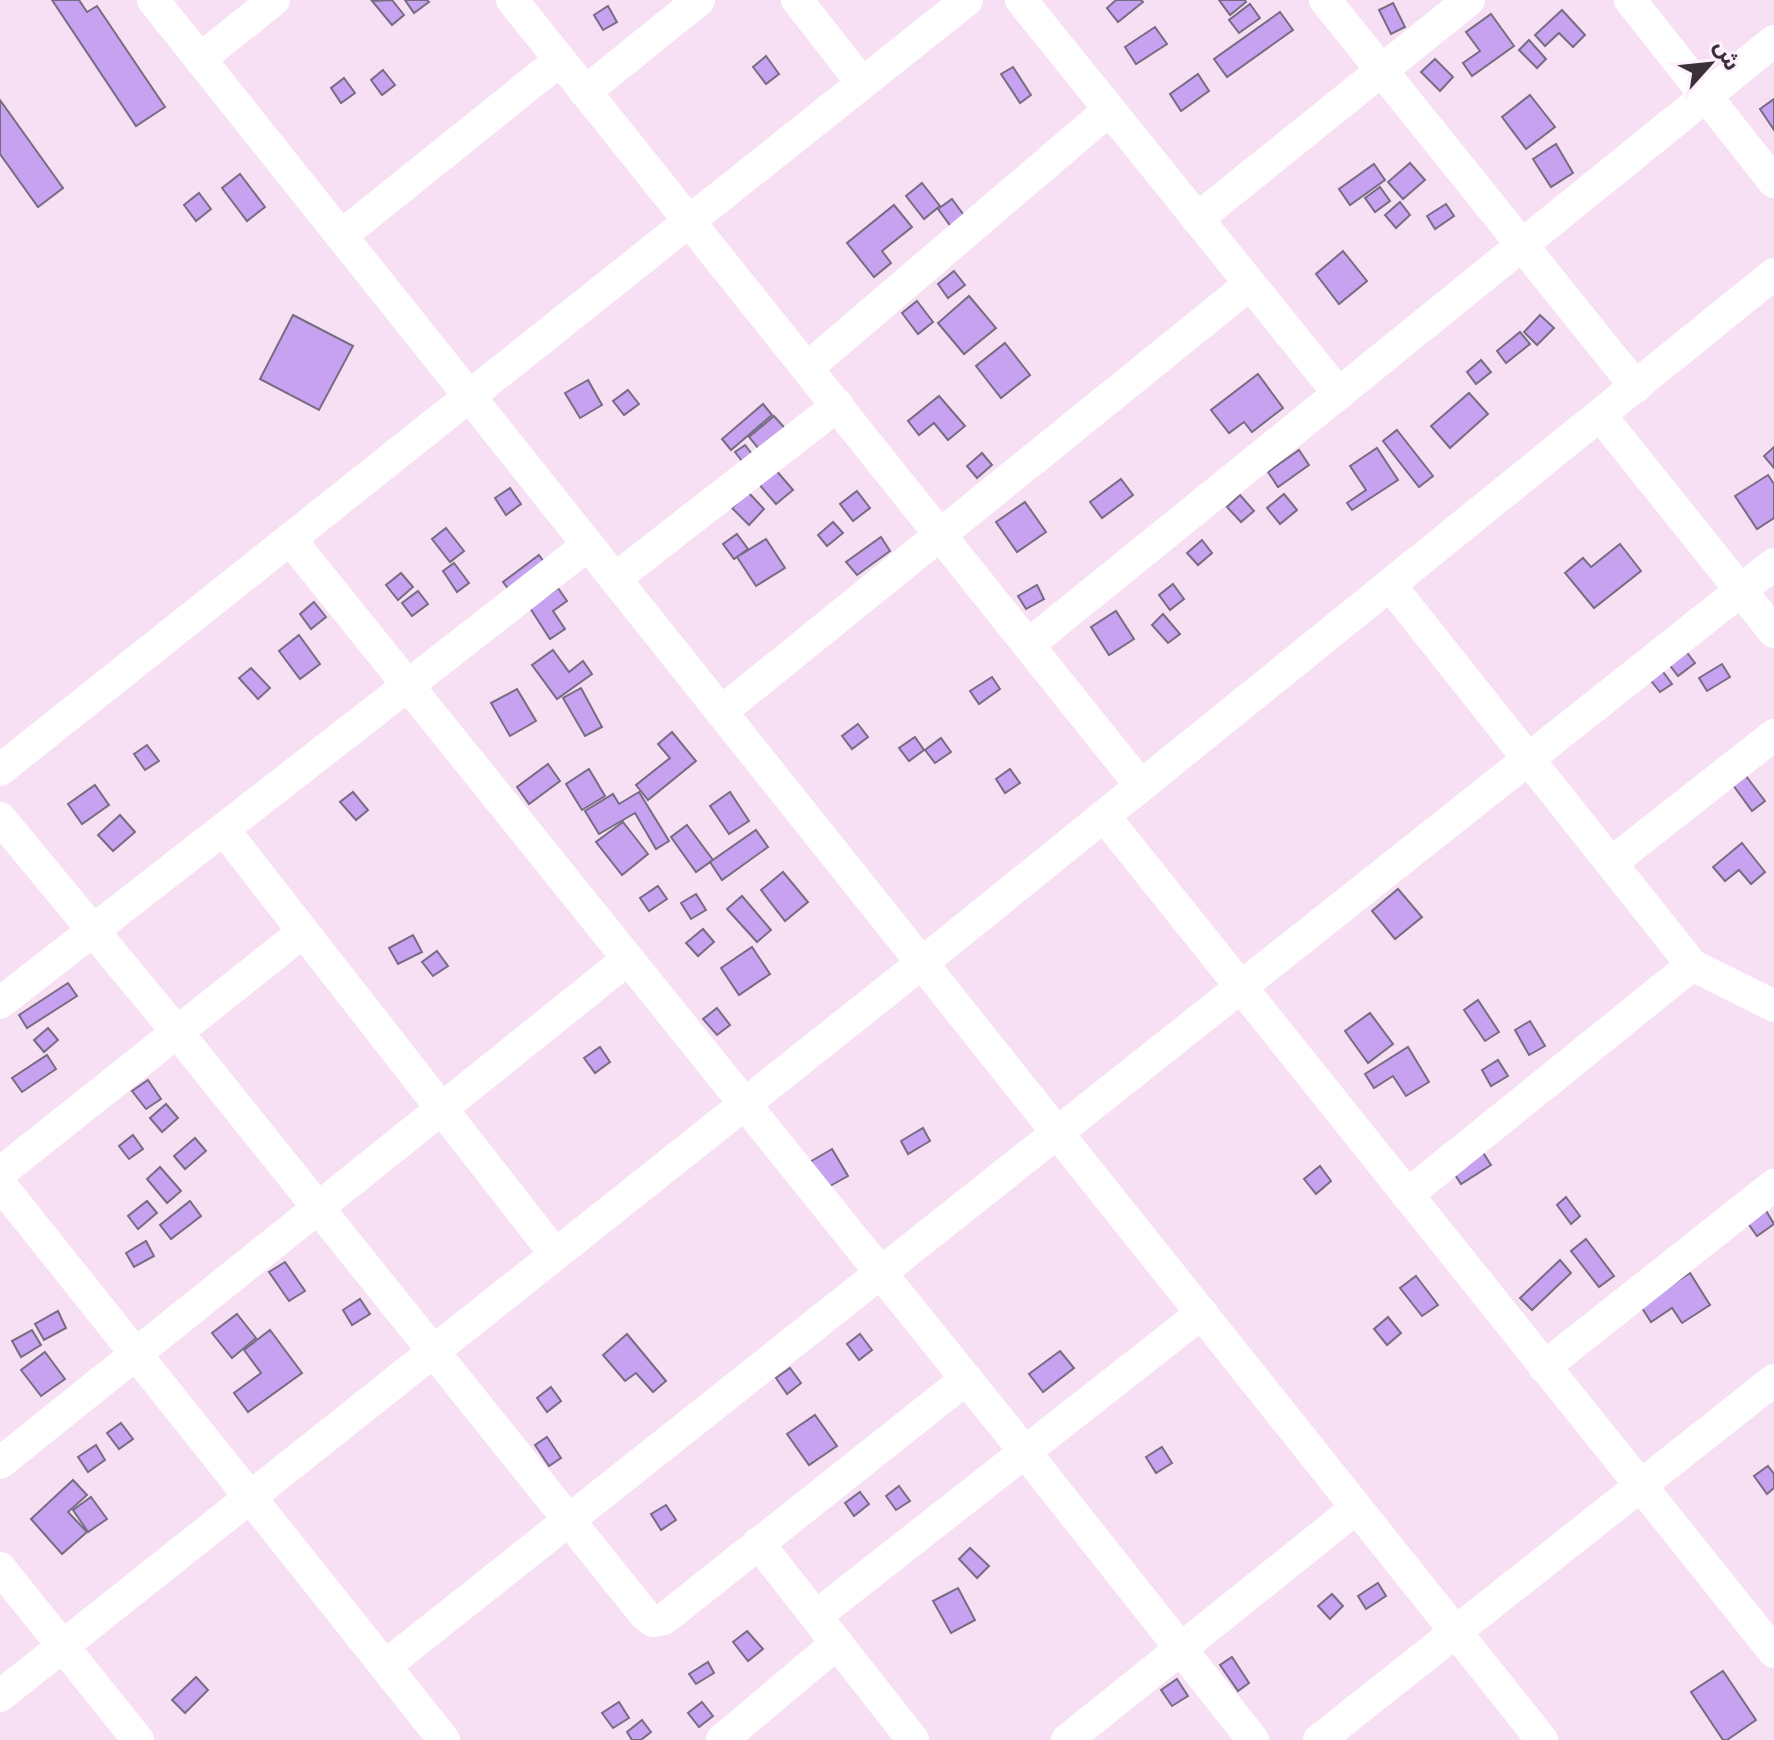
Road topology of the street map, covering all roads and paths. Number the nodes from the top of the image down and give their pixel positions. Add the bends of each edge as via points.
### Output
1 (153, 0) edge
2 (274, 0) edge
3 (512, 0) edge
4 (699, 0) edge
5 (797, 0) edge
6 (967, 0) edge
7 (1021, 0) edge
8 (1325, 0) edge
9 (1469, 0) edge
10 (1630, 0) edge
11 (1774, 41) edge
12 (200, 59) junction
13 (560, 60) junction
14 (1382, 71) junction
15 (862, 83) junction
16 (585, 92) junction
17 (1705, 95) junction
18 (1109, 110) junction
19 (1774, 182) edge
20 (1197, 219) junction
21 (689, 221) junction
22 (341, 236) junction
23 (1522, 246) junction
24 (1774, 274) edge
25 (1250, 284) junction
26 (807, 368) junction
27 (1636, 387) junction
28 (1339, 394) junction
29 (469, 396) junction
30 (838, 405) junction
31 (1600, 415) junction
32 (940, 535) junction
33 (290, 539) junction
34 (588, 545) junction
35 (1774, 564) edge
36 (616, 578) junction
37 (1390, 585) junction
38 (1741, 591) junction
39 (1774, 632) edge
40 (1028, 645) junction
41 (408, 686) junction
42 (721, 712) junction
43 (1774, 735) edge
44 (1528, 759) junction
45 (0, 770) edge
46 (1141, 786) junction
47 (1104, 816) junction
48 (0, 818) edge
49 (224, 830) junction
50 (1611, 863) junction
51 (93, 932) junction
52 (303, 932) junction
53 (628, 959) junction
54 (922, 963) junction
55 (1692, 965) junction
56 (1241, 988) junction
57 (0, 1003) edge
58 (1774, 1006) edge
59 (177, 1032) junction
60 (744, 1104) junction
61 (440, 1109) junction
62 (1057, 1133) junction
63 (0, 1173) edge
64 (0, 1184) edge
65 (1774, 1185) edge
66 (1407, 1195) junction
67 (317, 1208) junction
68 (555, 1254) junction
69 (880, 1273) junction
70 (1202, 1313) junction
71 (434, 1350) junction
72 (134, 1355) junction
73 (1544, 1367) junction
74 (966, 1379) junction
75 (1774, 1380) edge
76 (1025, 1452) junction
77 (0, 1463) edge
78 (1640, 1487) junction
79 (249, 1498) junction
80 (1355, 1509) junction
81 (568, 1520) junction
82 (758, 1543) junction
83 (0, 1568) edge
84 (816, 1616) junction
85 (1456, 1632) junction
86 (837, 1643) junction
87 (63, 1646) junction
88 (1181, 1648) junction
89 (1774, 1652) edge
90 (385, 1666) junction
91 (0, 1696) edge
92 (734, 1736) edge
93 (138, 1740) edge
94 (444, 1740) edge
95 (913, 1740) edge
96 (1067, 1740) edge
97 (1253, 1740) edge
98 (1319, 1740) edge
99 (1542, 1740) edge

1 - 12 street
2 - 12 street
3 - 13 street
4 - 16 street
5 - 15 street
6 - 15 street
7 - 18 street
8 - 14 street
9 - 14 street
10 - 17 street
11 - 17 street
12 - 22 street
13 - 16 street
13 - 22 street
14 - 20 street
14 - 23 street
15 - 21 street
16 - 21 street
17 - 19 street
17 - 23 street
18 - 20 street
18 - 26 street
20 - 25 street
21 - 26 street
21 - 29 street
22 - 29 street
23 - 27 street
23 - 28 street
24 - 27 street
25 - 28 street
25 - 32 street
26 - 30 street
27 - 31 street
28 - 40 street
29 - 33 street
29 - 34 street
30 - 32 street
30 - 36 street
31 - 37 street
31 - 38 street
32 - 40 street
32 - 42 street
33 - 41 street
33 - 45 street
34 - 36 street
34 - 41 street
35 - 38 street
36 - 42 street
37 - 44 street
37 - 46 street
38 - 39 street
38 - 44 street
40 - 46 street
41 - 49 street
41 - 53 street
42 - 54 street
43 - 50 street
44 - 50 street
44 - 56 street
46 - 47 street
47 - 54 street
47 - 56 street
48 - 51 street
49 - 51 street
49 - 52 street
50 - 55 street
51 - 57 street
51 - 59 street
52 - 59 street
52 - 61 street
53 - 60 street
53 - 61 street
54 - 60 street
54 - 62 street
55 - 58 street
55 - 66 street
56 - 62 street
56 - 66 street
59 - 63 street
59 - 67 street
60 - 68 street
60 - 69 street
61 - 67 street
61 - 68 street
62 - 69 street
62 - 70 street
64 - 72 street
65 - 73 street
66 - 73 street
67 - 71 street
67 - 72 street
68 - 71 street
69 - 74 street
69 - 81 street
70 - 76 street
70 - 80 street
71 - 79 street
71 - 81 street
72 - 77 street
72 - 79 street
73 - 78 street
74 - 76 street
74 - 82 street
75 - 78 street
76 - 84 street
76 - 88 street
78 - 85 street
78 - 89 street
79 - 87 street
79 - 90 street
80 - 85 street
80 - 88 street
81 - 82 street via 653,1621 664,1619
81 - 90 street
82 - 84 street
83 - 87 street
84 - 86 street
85 - 98 street
85 - 99 street
86 - 92 street
86 - 95 street
87 - 91 street
87 - 93 street
88 - 96 street
88 - 97 street
90 - 94 street

